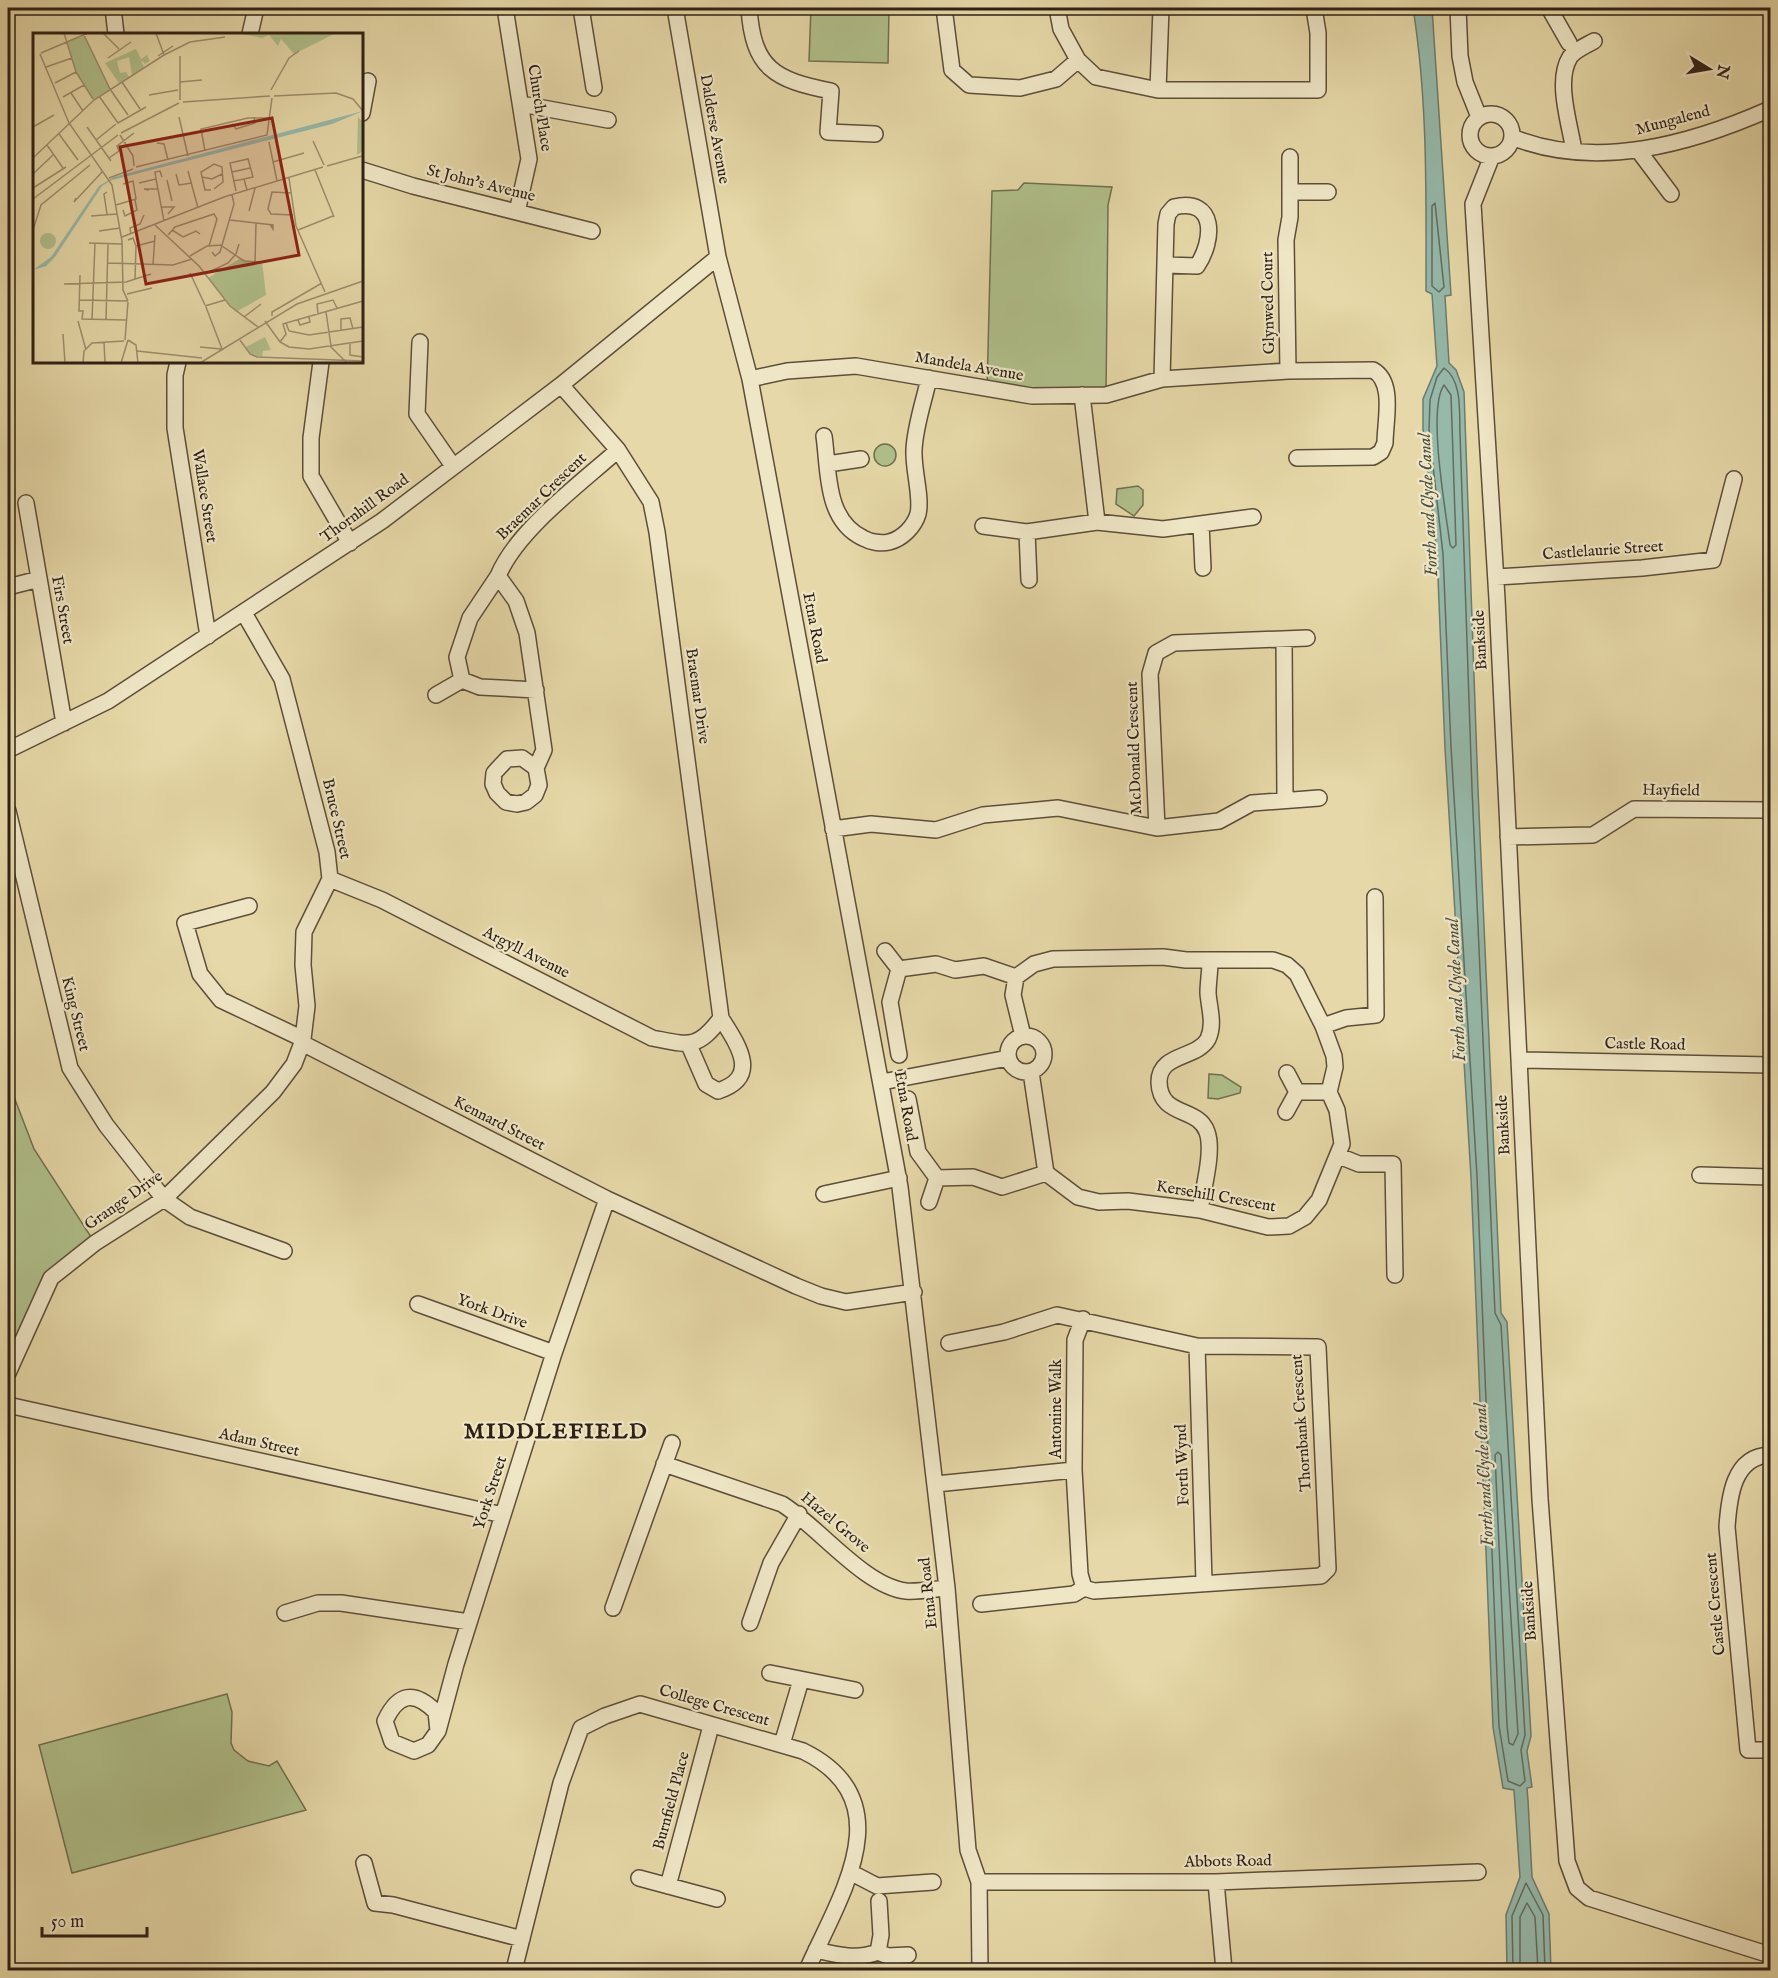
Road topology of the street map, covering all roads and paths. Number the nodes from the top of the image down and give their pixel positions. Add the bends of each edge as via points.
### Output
1 (113, 8) edge
2 (256, 8) edge
3 (505, 8) edge
4 (581, 8) edge
5 (675, 8) edge
6 (749, 8) edge
7 (944, 8) edge
8 (1057, 8) edge
9 (1161, 8) edge
10 (1314, 8) edge
11 (1458, 8) edge
12 (1548, 8) edge
13 (116, 33) edge
14 (250, 33) edge
15 (1594, 41) dead end
16 (1569, 43) dead end
17 (1078, 60) junction
18 (368, 81) dead end
19 (594, 88) dead end
20 (1158, 90) junction
21 (521, 104) junction
22 (363, 108) edge
23 (1770, 109) edge
24 (1479, 117) junction
25 (608, 120) dead end
26 (875, 134) dead end
27 (1512, 136) junction
28 (1638, 150) junction
29 (1574, 151) junction
30 (1492, 156) junction
31 (1290, 157) dead end
32 (363, 170) edge
33 (1290, 192) junction
34 (1328, 192) dead end
35 (1671, 194) dead end
36 (517, 212) junction
37 (592, 231) dead end
38 (718, 257) junction
39 (1166, 265) dead end
40 (420, 342) dead end
41 (178, 363) edge
42 (321, 363) edge
43 (1288, 371) junction
44 (929, 378) junction
45 (750, 379) junction
46 (1162, 379) junction
47 (561, 385) junction
48 (1082, 395) junction
49 (824, 436) dead end
50 (618, 450) junction
51 (1297, 458) dead end
52 (861, 459) dead end
53 (828, 464) junction
54 (453, 466) junction
55 (1734, 479) dead end
56 (26, 503) dead end
57 (1253, 517) dead end
58 (1097, 522) junction
59 (1201, 524) junction
60 (983, 526) dead end
61 (1027, 532) junction
62 (350, 543) junction
63 (1203, 568) dead end
64 (498, 576) junction
65 (1496, 577) junction
66 (39, 579) junction
67 (1029, 580) dead end
68 (8, 586) edge
69 (244, 613) junction
70 (208, 636) junction
71 (1284, 639) junction
72 (1307, 639) dead end
73 (462, 680) junction
74 (536, 690) junction
75 (436, 696) dead end
76 (64, 723) junction
77 (8, 750) edge
78 (536, 768) dead end
79 (1319, 798) dead end
80 (1285, 799) junction
81 (1770, 810) edge
82 (8, 811) edge
83 (1157, 828) junction
84 (833, 829) junction
85 (1508, 837) junction
86 (330, 879) junction
87 (1374, 897) dead end
88 (249, 906) dead end
89 (885, 951) dead end
90 (1210, 961) junction
91 (898, 969) junction
92 (1016, 976) junction
93 (721, 1018) junction
94 (1323, 1026) junction
95 (1023, 1036) junction
96 (302, 1041) junction
97 (689, 1045) junction
98 (899, 1055) dead end
99 (1008, 1058) junction
100 (1519, 1060) junction
101 (1770, 1065) edge
102 (1031, 1072) junction
103 (1287, 1073) dead end
104 (882, 1082) junction
105 (1297, 1092) junction
106 (1329, 1092) junction
107 (908, 1099) dead end
108 (1286, 1112) dead end
109 (1339, 1156) junction
110 (1046, 1173) junction
111 (1700, 1175) dead end
112 (1770, 1177) edge
113 (899, 1178) junction
114 (937, 1178) junction
115 (824, 1194) dead end
116 (164, 1199) junction
117 (607, 1199) junction
118 (929, 1202) dead end
119 (1200, 1210) junction
120 (284, 1251) dead end
121 (1395, 1275) dead end
122 (914, 1292) junction
123 (418, 1304) dead end
124 (1083, 1319) junction
125 (950, 1343) dead end
126 (1197, 1346) junction
127 (554, 1353) junction
128 (8, 1372) edge
129 (8, 1405) edge
130 (672, 1443) dead end
131 (1770, 1455) edge
132 (664, 1464) junction
133 (1074, 1470) junction
134 (936, 1484) junction
135 (800, 1514) junction
136 (503, 1515) junction
137 (1204, 1582) junction
138 (948, 1588) junction
139 (1084, 1588) junction
140 (981, 1604) dead end
141 (613, 1608) dead end
142 (285, 1613) dead end
143 (469, 1622) junction
144 (750, 1623) dead end
145 (771, 1673) dead end
146 (801, 1680) junction
147 (855, 1690) dead end
148 (711, 1726) junction
149 (438, 1731) dead end
150 (782, 1744) junction
151 (1770, 1750) edge
152 (364, 1863) dead end
153 (850, 1872) junction
154 (1478, 1872) dead end
155 (639, 1878) dead end
156 (933, 1882) dead end
157 (979, 1882) junction
158 (1216, 1882) junction
159 (668, 1886) junction
160 (717, 1899) dead end
161 (879, 1901) dead end
162 (522, 1939) junction
163 (816, 1950) junction
164 (878, 1952) junction
165 (908, 1955) dead end
166 (1770, 1955) edge
167 (514, 1971) edge
168 (807, 1971) edge
169 (980, 1971) edge
170 (1224, 1971) edge

1 - 13 street
2 - 14 street
3 - 21 street, Church Place
4 - 19 street
5 - 38 street, Dalderse Avenue
6 - 26 street via 750,28 765,63 796,84 831,91 828,132
7 - 17 street via 952,70 969,85 1020,88 1056,79
8 - 17 street via 1061,28
9 - 20 street
10 - 20 street via 1325,92
11 - 24 street via 1465,82
12 - 16 street
15 - 29 street via 1572,54 1565,69
17 - 20 street via 1096,77
18 - 22 street
21 - 25 street
21 - 36 street, Church Place via 529,159
23 - 28 street, Mungalend via 1696,136
24 - 27 street via 1493,113 1500,116 1511,126
24 - 30 street via 1470,129 1471,143 1478,152
27 - 29 street, Mungalend via 1538,147
27 - 30 street via 1506,150
28 - 29 street, Mungalend
28 - 35 street
30 - 65 street, Bankside via 1473,204
31 - 33 street, Glynwed Court
32 - 36 street, St John's Avenue
33 - 34 street
33 - 43 street, Glynwed Court via 1286,240
36 - 37 street, St John's Avenue
38 - 45 street, Etna Road
38 - 47 street, Thornhill Road
39 - 46 street
40 - 54 street via 417,414
41 - 70 street, Wallace Street via 175,428
42 - 62 street via 311,438 311,476
43 - 46 street, Mandela Avenue
43 - 51 street, Glynwed Court via 1373,370 1386,383 1385,443 1381,452 1373,457
44 - 45 street, Mandela Avenue via 856,366 787,371
44 - 48 street, Mandela Avenue via 1032,396
44 - 53 street via 914,448 918,514 901,537 877,543 854,533 843,523 834,508
45 - 84 street, Etna Road
46 - 48 street, Mandela Avenue via 1106,395
47 - 50 street, Braemar Drive
47 - 54 street, Thornhill Road
48 - 58 street
49 - 53 street
50 - 64 street, Braemar Crescent via 530,530 506,556
50 - 93 street, Braemar Drive via 651,502 657,532
52 - 53 street
54 - 62 street, Thornhill Road
55 - 65 street, Castlelaurie Street via 1713,560
56 - 66 street, Firs Street
57 - 59 street
58 - 59 street via 1162,529
58 - 61 street
59 - 63 street
60 - 61 street
61 - 67 street
62 - 69 street, Thornhill Road
64 - 73 street, Braemar Crescent via 470,618 456,657
64 - 74 street via 516,601 527,633
65 - 85 street, Bankside
66 - 68 street
66 - 76 street, Firs Street
69 - 70 street, Thornhill Road
69 - 86 street, Bruce Street via 282,680 327,852
70 - 76 street, Thornhill Road via 108,701
71 - 72 street, McDonald Crescent
71 - 80 street
71 - 83 street, McDonald Crescent via 1174,643 1156,653 1150,674
73 - 74 street via 480,687
73 - 75 street
74 - 78 street via 544,750
76 - 77 street, Thornhill Road
79 - 80 street
80 - 83 street via 1252,803 1219,821
81 - 85 street, Hayfield via 1634,809 1593,836
82 - 116 street, King Street via 69,1068 106,1125
83 - 84 street via 1058,808 983,815 936,830 871,824
84 - 104 street, Etna Road
85 - 100 street, Bankside
86 - 96 street, Bruce Street via 304,932 307,1006
86 - 97 street, Argyll Avenue via 382,900 652,1038
87 - 94 street via 1376,1015 1346,1018
88 - 96 street, Kennard Street via 185,923 200,974 222,1000
89 - 91 street
90 - 92 street, Kersehill Crescent via 1163,957 1053,959 1034,964
90 - 94 street, Kersehill Crescent via 1273,960 1287,965 1297,974
90 - 119 street via 1208,993 1212,1022 1207,1041 1172,1060 1159,1078 1160,1095 1168,1106 1197,1121 1207,1132 1209,1146
91 - 92 street via 936,964 955,970 984,966
91 - 98 street via 890,1002
92 - 95 street via 1014,995
93 - 97 street via 707,1037
93 - 97 street via 740,1048 742,1072 734,1085 718,1091 706,1084
94 - 106 street, Kersehill Crescent via 1335,1067
95 - 99 street via 1011,1044
95 - 102 street via 1036,1038 1044,1049 1041,1065
96 - 116 street, Grange Drive via 294,1064 273,1092
96 - 117 street, Kennard Street
99 - 102 street via 1015,1069
99 - 104 street
100 - 101 street, Castle Road
100 - 166 street, Bankside via 1540,1499 1570,1876 1588,1898
102 - 110 street
103 - 105 street
104 - 113 street, Etna Road
105 - 106 street
105 - 108 street
106 - 109 street, Kersehill Crescent via 1342,1135
107 - 114 street via 918,1152
109 - 119 street, Kersehill Crescent via 1319,1200 1305,1217 1289,1226 1268,1227
109 - 121 street via 1359,1164 1393,1164
110 - 114 street via 1002,1187 974,1178
110 - 119 street, Kersehill Crescent via 1078,1197
111 - 112 street
113 - 115 street
113 - 122 street, Etna Road
114 - 118 street
116 - 120 street, King Street via 190,1217
116 - 128 street, Grange Drive via 95,1243 51,1278
117 - 122 street, Kennard Street via 821,1296 846,1302
117 - 127 street, York Street
122 - 134 street, Etna Road
123 - 127 street, York Drive
124 - 125 street via 1057,1315 1004,1332
124 - 126 street
124 - 133 street, Antonine Walk via 1075,1340
126 - 137 street, Forth Wynd
126 - 137 street, Thornbank Crescent via 1318,1347 1328,1569 1321,1576
127 - 136 street, York Street
129 - 136 street, Adam Street
130 - 132 street
131 - 151 street, Castle Crescent via 1761,1455 1748,1463 1736,1476 1729,1497 1727,1527 1748,1750
132 - 135 street, Hazel Grove via 782,1504
132 - 141 street
133 - 134 street, Antonine Walk
133 - 139 street
134 - 138 street, Etna Road
135 - 138 street, Hazel Grove via 874,1580 907,1591
135 - 144 street via 771,1563
136 - 143 street, York Street
137 - 139 street via 1094,1591
138 - 157 street, Etna Road via 968,1850
139 - 140 street via 1074,1594
142 - 143 street via 318,1602 341,1603
143 - 149 street, York Street
145 - 146 street
146 - 147 street
146 - 150 street
148 - 150 street, College Crescent
148 - 159 street, Burnfield Place
148 - 162 street, College Crescent via 640,1704 581,1728 561,1784
150 - 153 street, College Crescent via 822,1760 849,1789 859,1829
152 - 162 street via 375,1903
153 - 156 street via 878,1886
153 - 163 street, College Crescent
154 - 158 street, Abbots Road
155 - 159 street
157 - 158 street, Abbots Road
157 - 169 street, Etna Road
158 - 170 street
159 - 160 street
161 - 164 street
162 - 167 street, College Crescent
163 - 164 street via 865,1957
163 - 168 street, College Crescent
164 - 165 street

